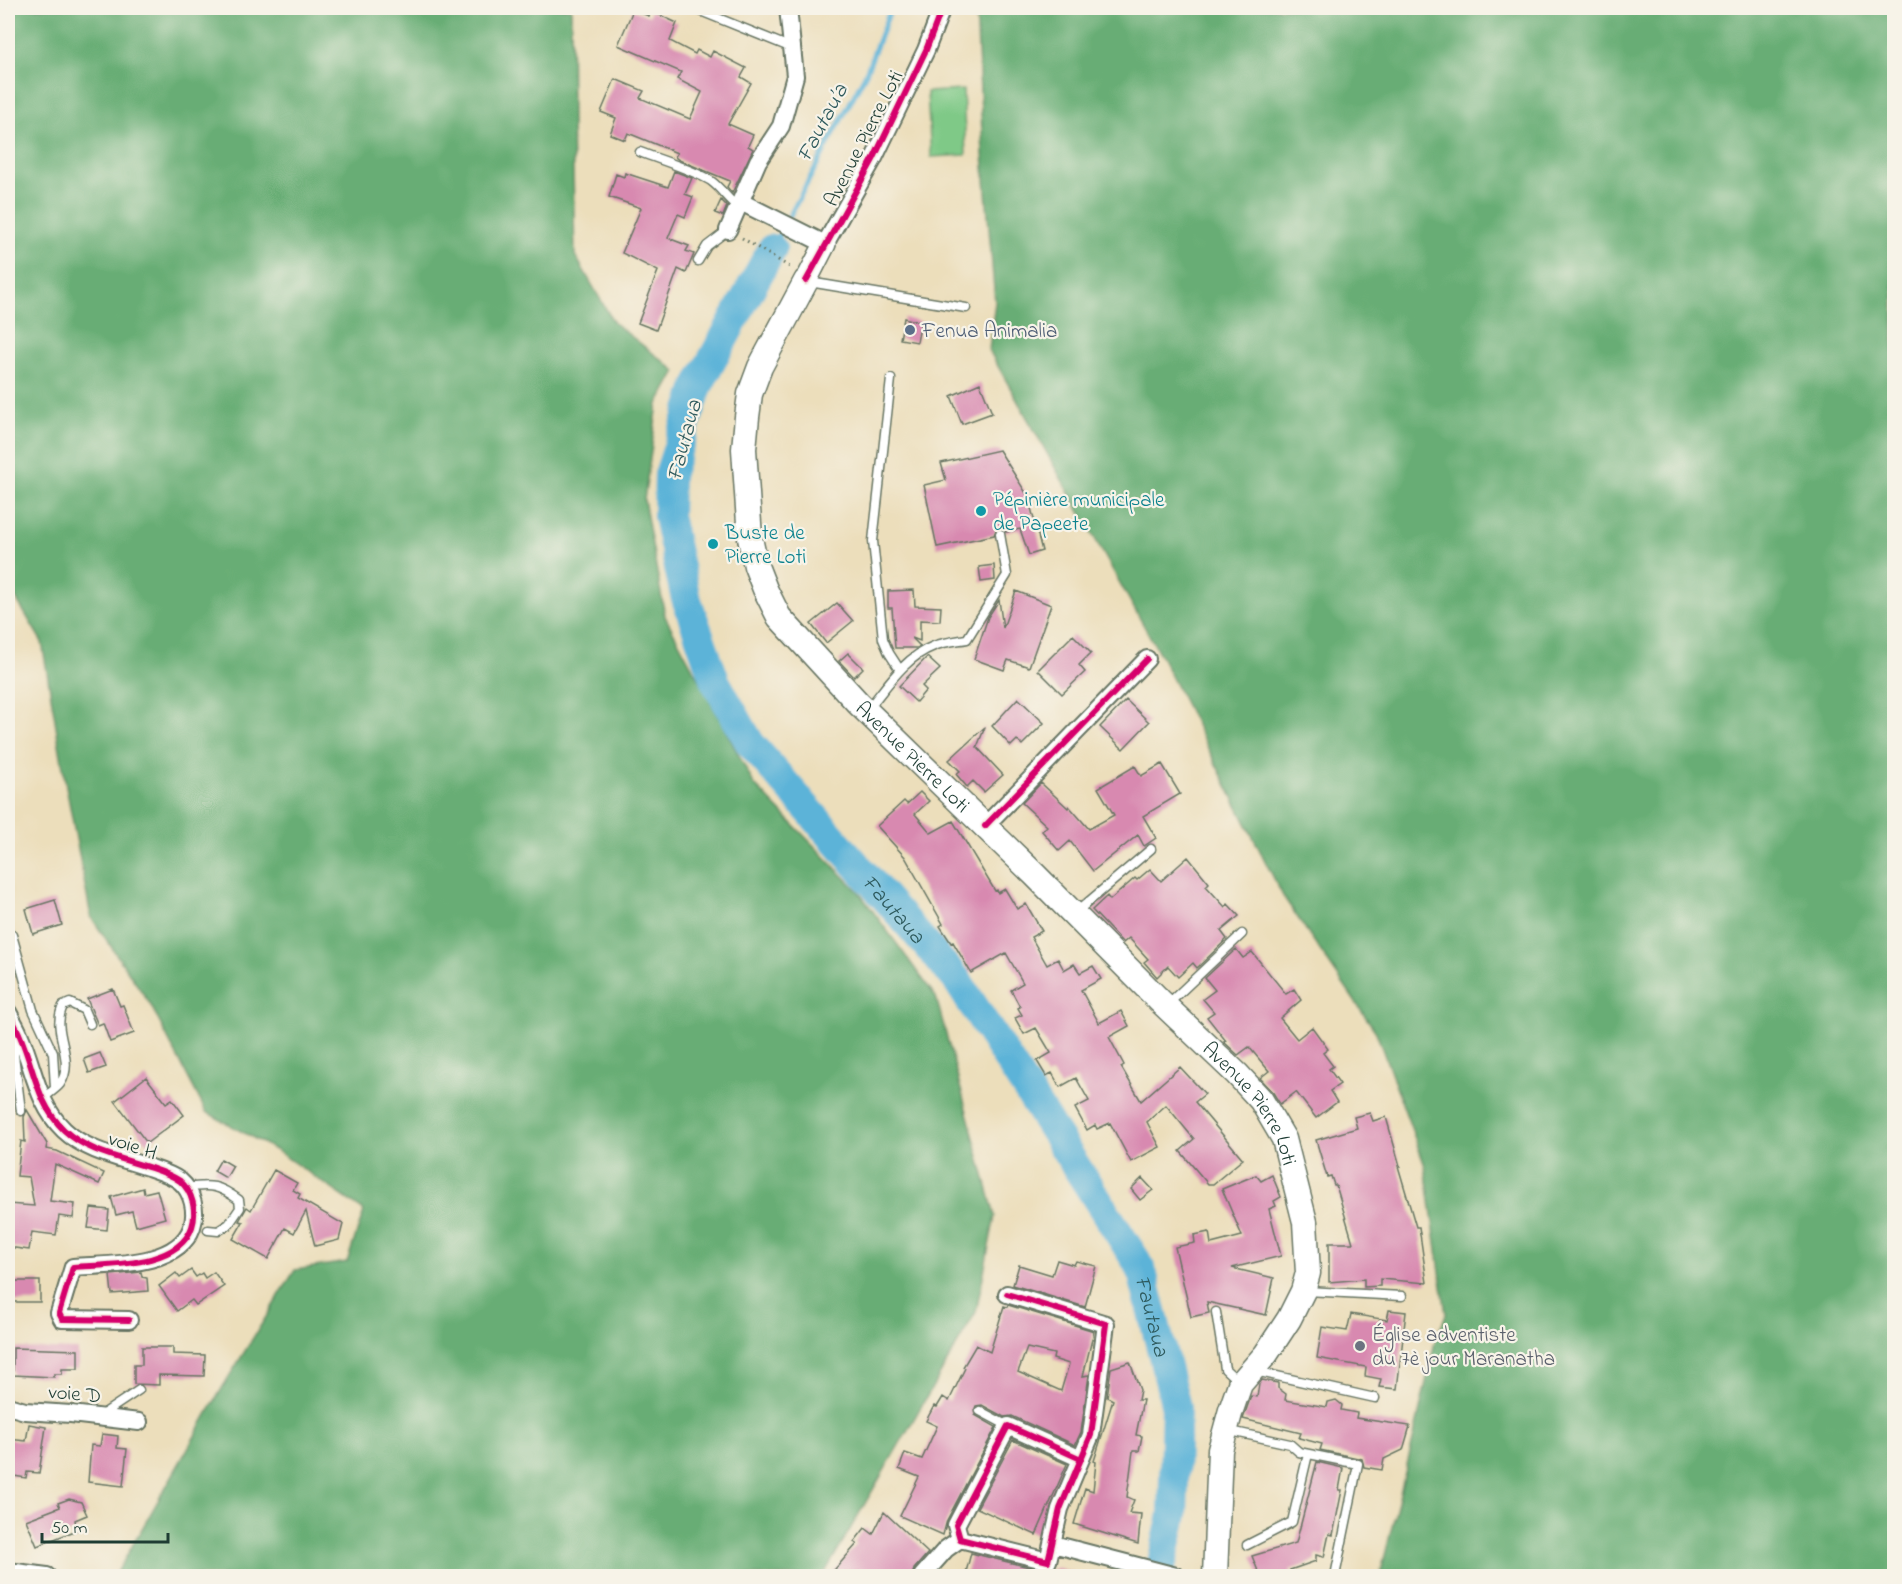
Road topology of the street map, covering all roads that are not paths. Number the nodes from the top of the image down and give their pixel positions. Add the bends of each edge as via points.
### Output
1 (693, 8) edge
2 (788, 8) edge
3 (942, 8) edge
4 (793, 48) junction
5 (640, 152) dead end
6 (740, 205) junction
7 (728, 230) joint
8 (825, 244) junction
9 (698, 261) dead end
10 (797, 274) junction
11 (966, 308) dead end
12 (891, 379) dead end
13 (1000, 534) dead end
14 (1147, 659) dead end
15 (900, 670) junction
16 (867, 711) junction
17 (985, 826) junction
18 (1151, 849) dead end
19 (1074, 914) junction
20 (1242, 934) dead end
21 (12, 935) dead end
22 (1166, 1006) junction
23 (11, 1018) edge
24 (90, 1024) dead end
25 (56, 1088) junction
26 (42, 1099) junction
27 (21, 1111) dead end
28 (186, 1188) junction
29 (208, 1230) dead end
30 (1303, 1291) junction
31 (1007, 1294) dead end
32 (1402, 1296) dead end
33 (1216, 1312) dead end
34 (129, 1320) dead end
35 (1246, 1377) junction
36 (139, 1390) dead end
37 (1375, 1398) dead end
38 (8, 1406) edge
39 (980, 1411) dead end
40 (98, 1418) junction
41 (138, 1422) dead end
42 (1008, 1426) junction
43 (1226, 1430) junction
44 (1308, 1454) junction
45 (1080, 1459) junction
46 (960, 1539) junction
47 (1053, 1544) junction
48 (1247, 1545) dead end
49 (1047, 1569) edge
50 (8, 1571) edge
51 (47, 1576) edge
52 (922, 1576) edge
53 (1171, 1576) edge
54 (1215, 1576) edge
55 (1335, 1576) edge

1 - 4 lane
2 - 4 street
3 - 8 street, Avenue Pierre Loti via 874,158
4 - 6 street via 795,76 781,126 758,161
5 - 6 lane via 710,180 729,201
6 - 7 street
6 - 8 street
7 - 9 lane via 707,246
8 - 10 street, Avenue Pierre Loti
10 - 11 lane
10 - 16 main road, Avenue Pierre Loti via 750,394 744,449 750,538 756,566 779,617
12 - 15 lane via 873,541 883,639
13 - 15 lane via 1007,575 967,639 934,646
14 - 17 street
15 - 16 lane
16 - 17 main road, Avenue Pierre Loti
17 - 19 main road, Avenue Pierre Loti
18 - 19 lane
19 - 22 main road, Avenue Pierre Loti
20 - 22 lane
21 - 25 lane via 30,1001 52,1053
22 - 30 main road, Avenue Pierre Loti via 1261,1100 1284,1138 1305,1222 1308,1273
23 - 26 street, voie H
23 - 27 lane
24 - 25 lane via 84,1010 70,1004 63,1006 58,1016 66,1070
25 - 26 lane
26 - 28 street, voie H via 53,1118 82,1143 160,1171
28 - 29 lane via 215,1186 239,1200 240,1208 229,1224 218,1231
28 - 34 street via 193,1202 192,1226 187,1237 169,1252 141,1262 73,1267 59,1313 62,1319
30 - 32 lane
30 - 35 main road, Avenue Pierre Loti via 1280,1335
31 - 45 street via 1106,1324 1091,1436
33 - 35 lane via 1225,1369
35 - 37 lane
35 - 43 main road, Avenue Pierre Loti
36 - 40 lane
38 - 40 street, voie D via 25,1412
39 - 42 lane
40 - 41 street, voie D
42 - 45 street
42 - 46 street via 956,1525
43 - 44 lane via 1290,1444
43 - 54 main road, Avenue Pierre Loti via 1220,1450
44 - 48 lane via 1292,1522
44 - 55 lane via 1358,1464
45 - 47 street via 1060,1509
46 - 49 street
46 - 52 street
47 - 49 street
47 - 53 street
50 - 51 street

